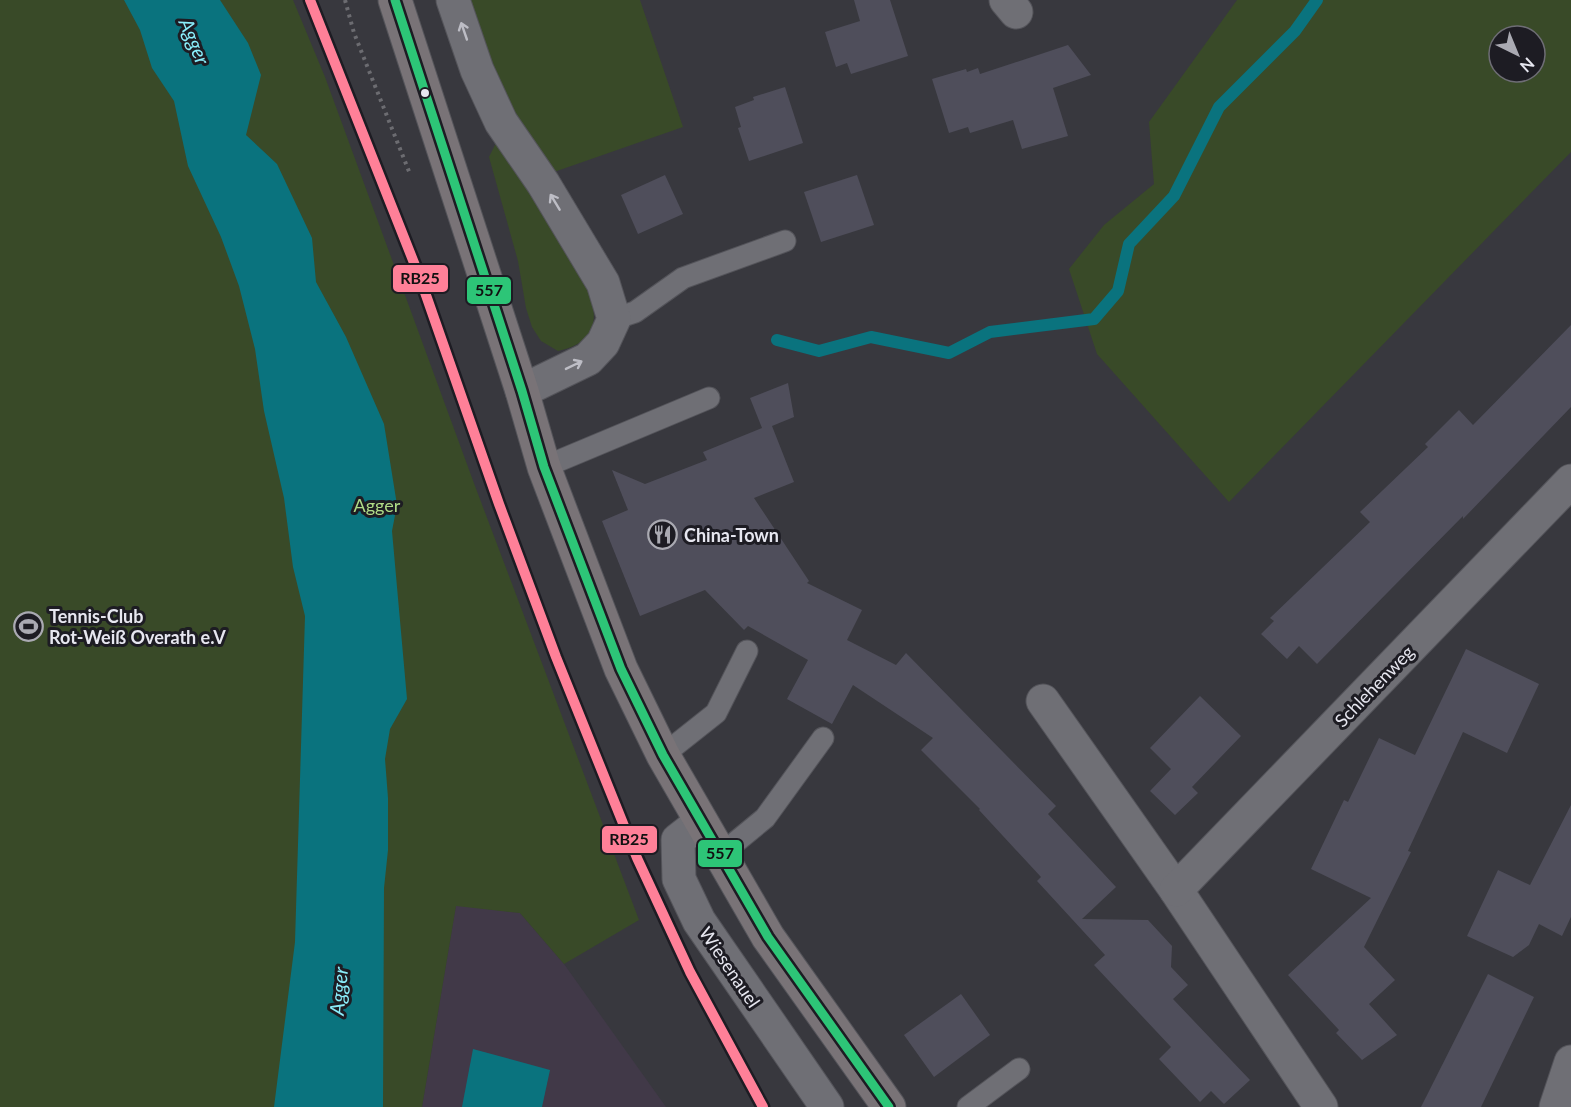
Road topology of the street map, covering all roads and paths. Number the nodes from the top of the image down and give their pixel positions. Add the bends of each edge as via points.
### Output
1 (395, 0) edge
2 (453, 0) edge
3 (785, 241) dead end
4 (614, 319) junction
5 (522, 391) junction
6 (709, 398) dead end
7 (544, 467) junction
8 (1571, 481) edge
9 (747, 651) dead end
10 (1043, 701) dead end
11 (823, 738) dead end
12 (663, 755) junction
13 (701, 822) junction
14 (720, 855) junction
15 (1176, 890) junction
16 (1571, 1062) edge
17 (1018, 1069) dead end
18 (827, 1107) edge
19 (889, 1107) edge
20 (968, 1107) edge
21 (1321, 1107) edge
22 (1556, 1107) edge

1 - 5 main road
4 -> 2 street via 603,283 501,122 477,70
3 - 4 lane via 683,278 635,312
5 -> 4 street via 588,358 603,343
5 - 7 main road
6 - 7 lane
7 - 12 main road via 621,669
8 - 15 street, Schlehenweg
9 - 12 lane via 716,713
10 - 15 street
11 - 14 lane via 765,818
12 - 13 main road
13 - 14 main road
13 - 18 street, Wiesenauel via 678,840 679,879 699,921
14 - 19 main road via 768,937
15 - 21 street
16 - 22 street
17 - 20 lane

